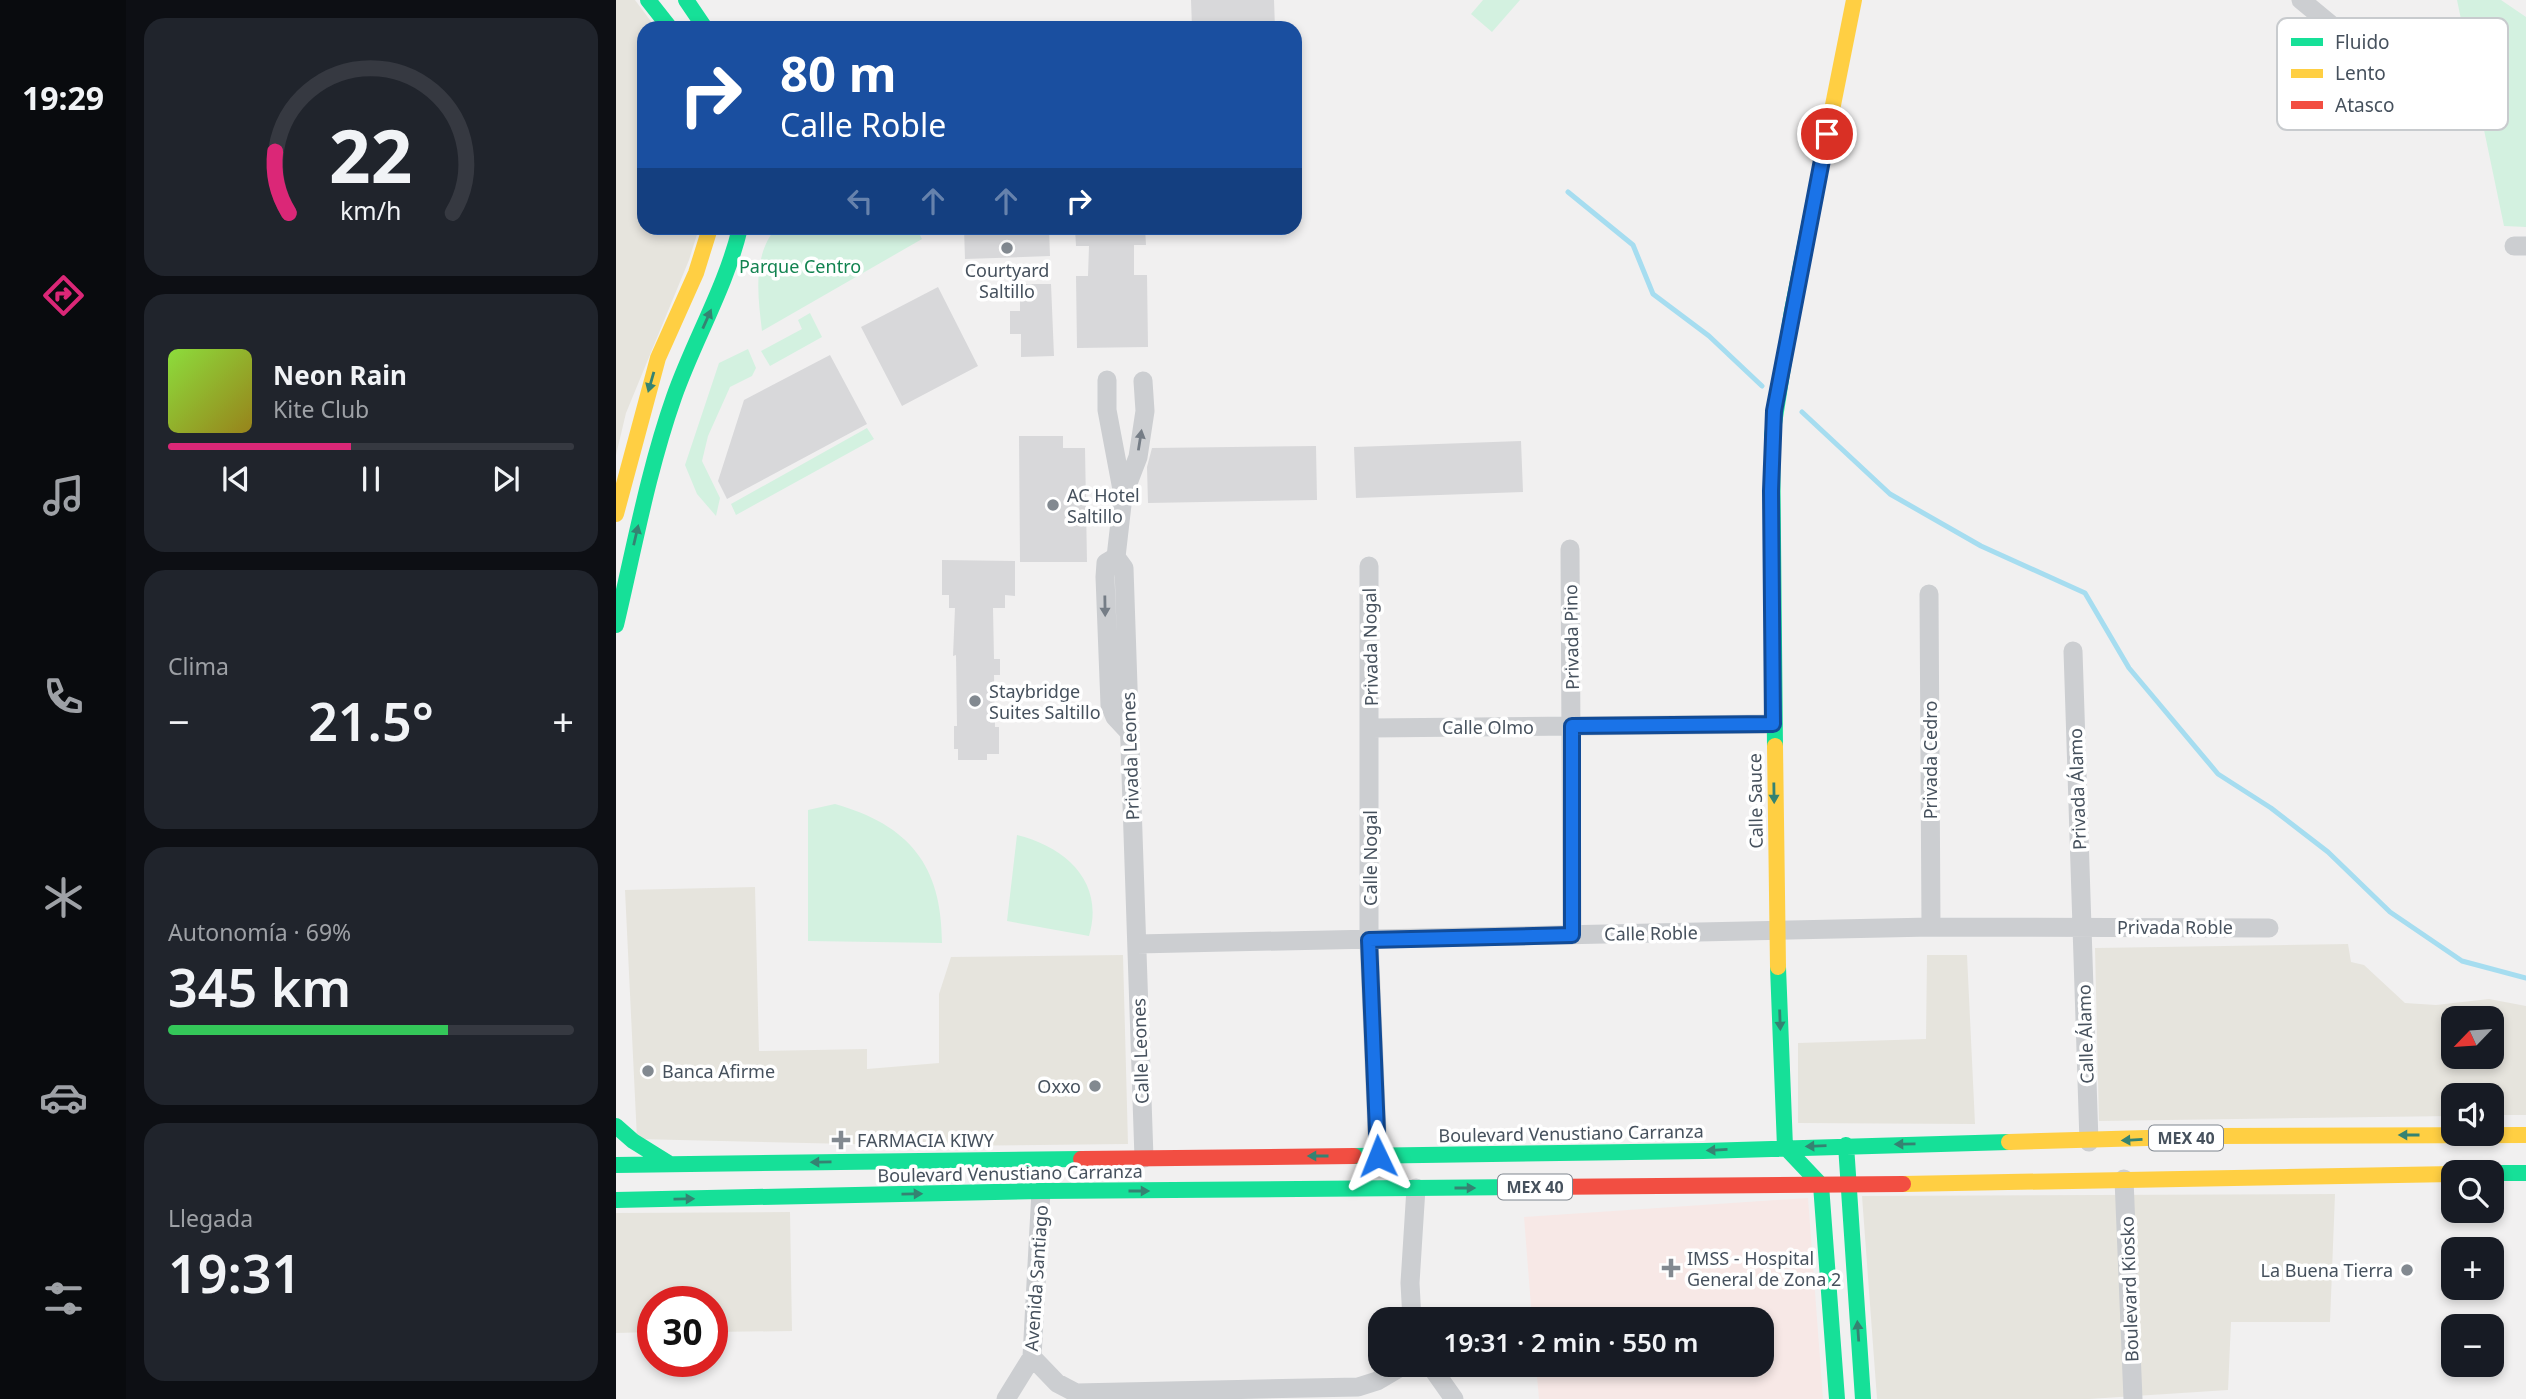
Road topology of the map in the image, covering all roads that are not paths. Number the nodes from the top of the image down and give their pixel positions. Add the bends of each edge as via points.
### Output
1 (648, 0) edge
2 (686, 0) edge
3 (1854, 0) edge
4 (2301, 0) edge
5 (2323, 18) edge
6 (664, 21) edge
7 (700, 21) edge
8 (708, 235) edge
9 (738, 235) edge
10 (696, 273) junction
11 (726, 277) junction
12 (1107, 380) dead end
13 (1143, 381) dead end
14 (1123, 496) junction
15 (616, 514) edge
16 (1570, 548) dead end
17 (1369, 566) dead end
18 (1929, 594) dead end
19 (616, 625) edge
20 (2073, 651) dead end
21 (1773, 724) junction
22 (1572, 726) junction
23 (1371, 728) junction
24 (2081, 926) junction
25 (1931, 927) junction
26 (2269, 928) dead end
27 (1777, 931) junction
28 (1572, 935) junction
29 (1369, 940) junction
30 (1137, 944) junction
31 (616, 1126) edge
32 (2526, 1135) edge
33 (2089, 1142) junction
34 (1846, 1145) junction
35 (1786, 1147) junction
36 (1378, 1156) junction
37 (1144, 1158) junction
38 (670, 1164) junction
39 (616, 1165) edge
40 (2504, 1173) edge
41 (2526, 1173) edge
42 (2441, 1174) edge
43 (2124, 1180) junction
44 (1849, 1183) junction
45 (1821, 1185) junction
46 (1416, 1188) junction
47 (1041, 1191) junction
48 (616, 1200) edge
49 (1856, 1297) junction
50 (1829, 1298) junction
51 (1411, 1307) edge
52 (1032, 1357) junction
53 (1384, 1377) edge
54 (1438, 1377) edge
55 (1006, 1399) edge
56 (1454, 1399) edge
57 (1837, 1399) edge
58 (1863, 1399) edge
59 (2133, 1399) edge

1 - 6 main road
2 - 7 main road
3 - 21 main road, Calle Sauce via 1774,411
4 - 5 street
8 - 10 main road
9 - 11 main road
10 - 11 main road via 710,284
10 -> 15 main road via 658,358
19 -> 11 main road via 670,409 683,369
12 - 14 street via 1107,410
14 -> 13 street via 1138,457 1145,411
14 - 30 street, Privada Leones via 1120,562
16 - 22 street, Privada Pino
17 - 23 street, Privada Nogal
18 - 25 street, Privada Cedro
20 - 24 street, Privada Álamo
21 - 22 street, Calle Olmo
21 -> 27 main road, Calle Sauce
22 - 23 street, Calle Olmo
22 - 28 street, Privada Pino
23 - 29 street, Calle Nogal
24 - 25 street, Calle Roble
24 - 26 street, Privada Roble
24 - 33 street, Calle Álamo
25 - 27 street, Calle Roble
27 - 28 street, Calle Roble
27 -> 35 main road, Calle Sauce
28 - 29 street, Calle Roble
29 - 30 street, Calle Roble
29 - 36 street, Calle Nogal
30 - 37 street, Calle Leones
31 - 38 main road
32 -> 33 main road, Boulevard Venustiano Carranza / MEX 40 via 2217,1136
33 -> 34 main road, Boulevard Venustiano Carranza / MEX 40
34 -> 35 main road, Boulevard Venustiano Carranza / MEX 40
34 - 44 main road
35 -> 36 main road, Boulevard Venustiano Carranza / MEX 40
35 - 45 main road
36 -> 37 main road, Boulevard Venustiano Carranza / MEX 40
37 -> 38 main road, Boulevard Venustiano Carranza / MEX 40
38 - 39 main road, Boulevard Venustiano Carranza / MEX 40
40 - 41 main road
42 - 43 main road, Boulevard Venustiano Carranza / MEX 40
43 - 44 main road, Boulevard Venustiano Carranza / MEX 40
43 - 59 street, Boulevard Kiosko
44 - 45 main road, Boulevard Venustiano Carranza / MEX 40
44 - 49 main road
46 -> 45 main road, Boulevard Venustiano Carranza / MEX 40
45 - 50 main road
47 -> 46 main road, Boulevard Venustiano Carranza / MEX 40
46 - 51 street
48 -> 47 main road, Boulevard Venustiano Carranza / MEX 40
47 - 52 street, Avenida Santiago
49 - 50 main road
58 -> 49 main road
50 - 57 main road
52 - 53 street via 1057,1383 1076,1393 1359,1387
52 - 55 street, Avenida Santiago
54 - 56 street

